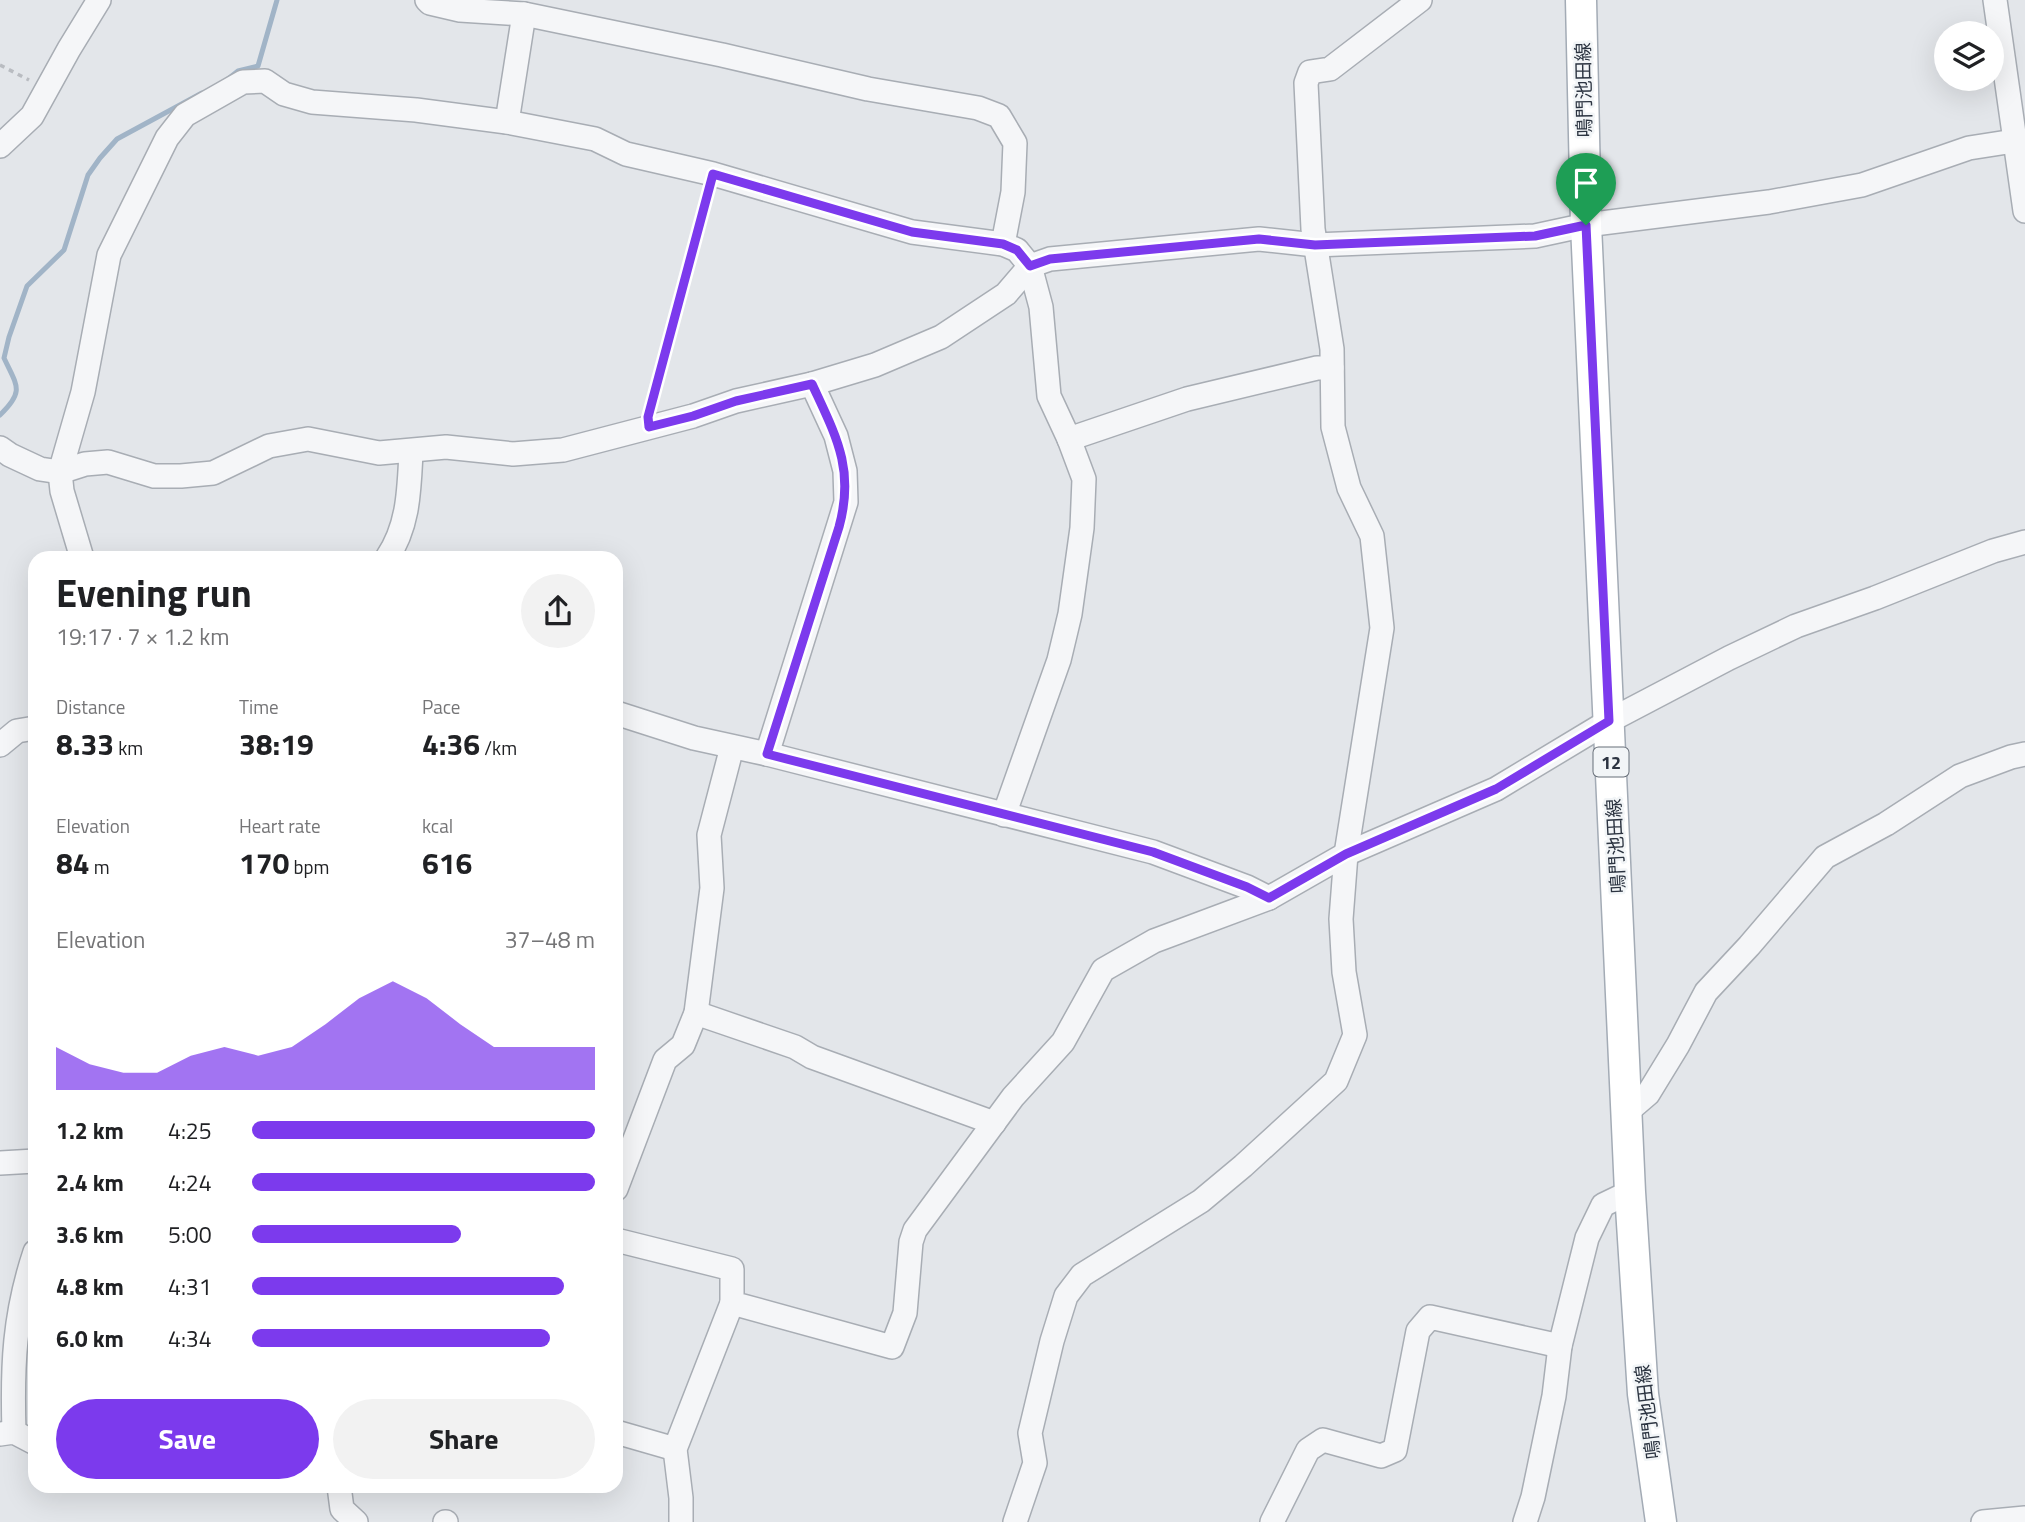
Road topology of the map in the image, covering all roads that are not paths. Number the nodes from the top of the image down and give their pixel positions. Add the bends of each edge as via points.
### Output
1 (99, 0) edge
2 (427, 0) edge
3 (1420, 0) edge
4 (1581, 0) edge
5 (1995, 0) edge
6 (524, 14) junction
7 (507, 122) junction
8 (2020, 142) edge
9 (0, 146) edge
10 (2025, 211) edge
11 (1586, 225) junction
12 (1003, 244) junction
13 (1315, 245) junction
14 (1030, 266) junction
15 (1332, 368) junction
16 (812, 384) junction
17 (1069, 439) junction
18 (0, 447) edge
19 (411, 452) junction
20 (60, 472) junction
21 (2025, 542) edge
22 (80, 551) edge
23 (392, 551) edge
24 (623, 715) edge
25 (1609, 721) junction
26 (28, 729) edge
27 (0, 745) edge
28 (732, 747) junction
29 (767, 754) junction
30 (2025, 754) edge
31 (1004, 815) junction
32 (1346, 854) junction
33 (1269, 898) junction
34 (696, 1013) junction
35 (1627, 1112) junction
36 (994, 1123) junction
37 (28, 1161) edge
38 (0, 1163) edge
39 (623, 1171) edge
40 (1630, 1192) junction
41 (623, 1242) edge
42 (28, 1272) edge
43 (732, 1303) junction
44 (1560, 1346) junction
45 (7, 1433) edge
46 (623, 1434) edge
47 (28, 1440) edge
48 (675, 1449) junction
49 (340, 1493) edge
50 (2025, 1518) edge
51 (356, 1522) edge
52 (681, 1522) edge
53 (1015, 1522) edge
54 (1272, 1522) edge
55 (1525, 1522) edge
56 (1661, 1522) edge
57 (1983, 1522) edge

1 - 9 street via 32,116
2 - 6 street via 460,10
3 - 13 street via 1330,69 1310,72 1306,83
4 - 11 main road, 鳴門池田線 / 12
5 - 8 street
6 - 7 street
6 - 12 street via 999,116 1015,143 1013,192
7 - 12 street via 595,139 626,154 713,174 912,232
7 - 20 street via 312,102 284,94 265,81 243,82 185,115 167,138 108,255 83,392
8 - 10 street
8 - 11 street via 1969,148 1849,188
11 - 13 street via 1535,236
11 - 25 main road, 鳴門池田線 / 12
12 - 14 street via 1017,250
13 - 14 street via 1259,239 1050,259
13 - 15 street
14 - 16 street via 1006,293 941,337 875,365
14 - 17 street via 1041,307 1049,396
15 - 17 street via 1187,399
15 - 32 street via 1333,427 1349,488 1372,536 1382,628
16 - 19 street via 563,450 513,454 446,447
16 - 29 street via 836,436 845,471 846,502
17 - 31 street via 1084,479 1070,614 1059,660
18 - 20 street via 40,469
19 - 20 street via 379,453 308,439 269,446 213,473 153,476 108,462
19 - 23 street via 407,512
20 - 22 street
21 - 25 street via 1796,626
24 - 28 street
25 - 32 street via 1496,789
25 - 35 main road, 鳴門池田線 / 12
26 - 27 street
28 - 29 street
28 - 34 street via 709,835 712,887
29 - 31 street
30 - 35 street via 1960,776 1825,857 1706,992 1648,1094
31 - 33 street via 1153,852
32 - 33 street
32 - 53 street via 1341,919 1354,1035 1343,1069 1336,1081 1201,1201 1082,1275 1066,1296 1030,1433 1035,1463
33 - 36 street via 1154,941 1103,970 1063,1042
34 - 36 street
34 - 39 street via 683,1045 665,1060
35 - 40 main road, 鳴門池田線 / 12
36 - 43 street via 915,1230 905,1313 892,1347
37 - 38 street
40 - 44 street via 1603,1205 1587,1238
40 - 56 main road, 鳴門池田線 / 12 via 1643,1394
41 - 43 street via 732,1269
42 - 45 street via 17,1325
43 - 48 street
44 - 54 street via 1430,1317 1418,1331 1395,1451 1381,1456 1323,1440 1308,1450
44 - 55 street via 1554,1396
45 - 47 street
46 - 48 street
48 - 52 street
49 - 51 street via 342,1509
50 - 57 street

